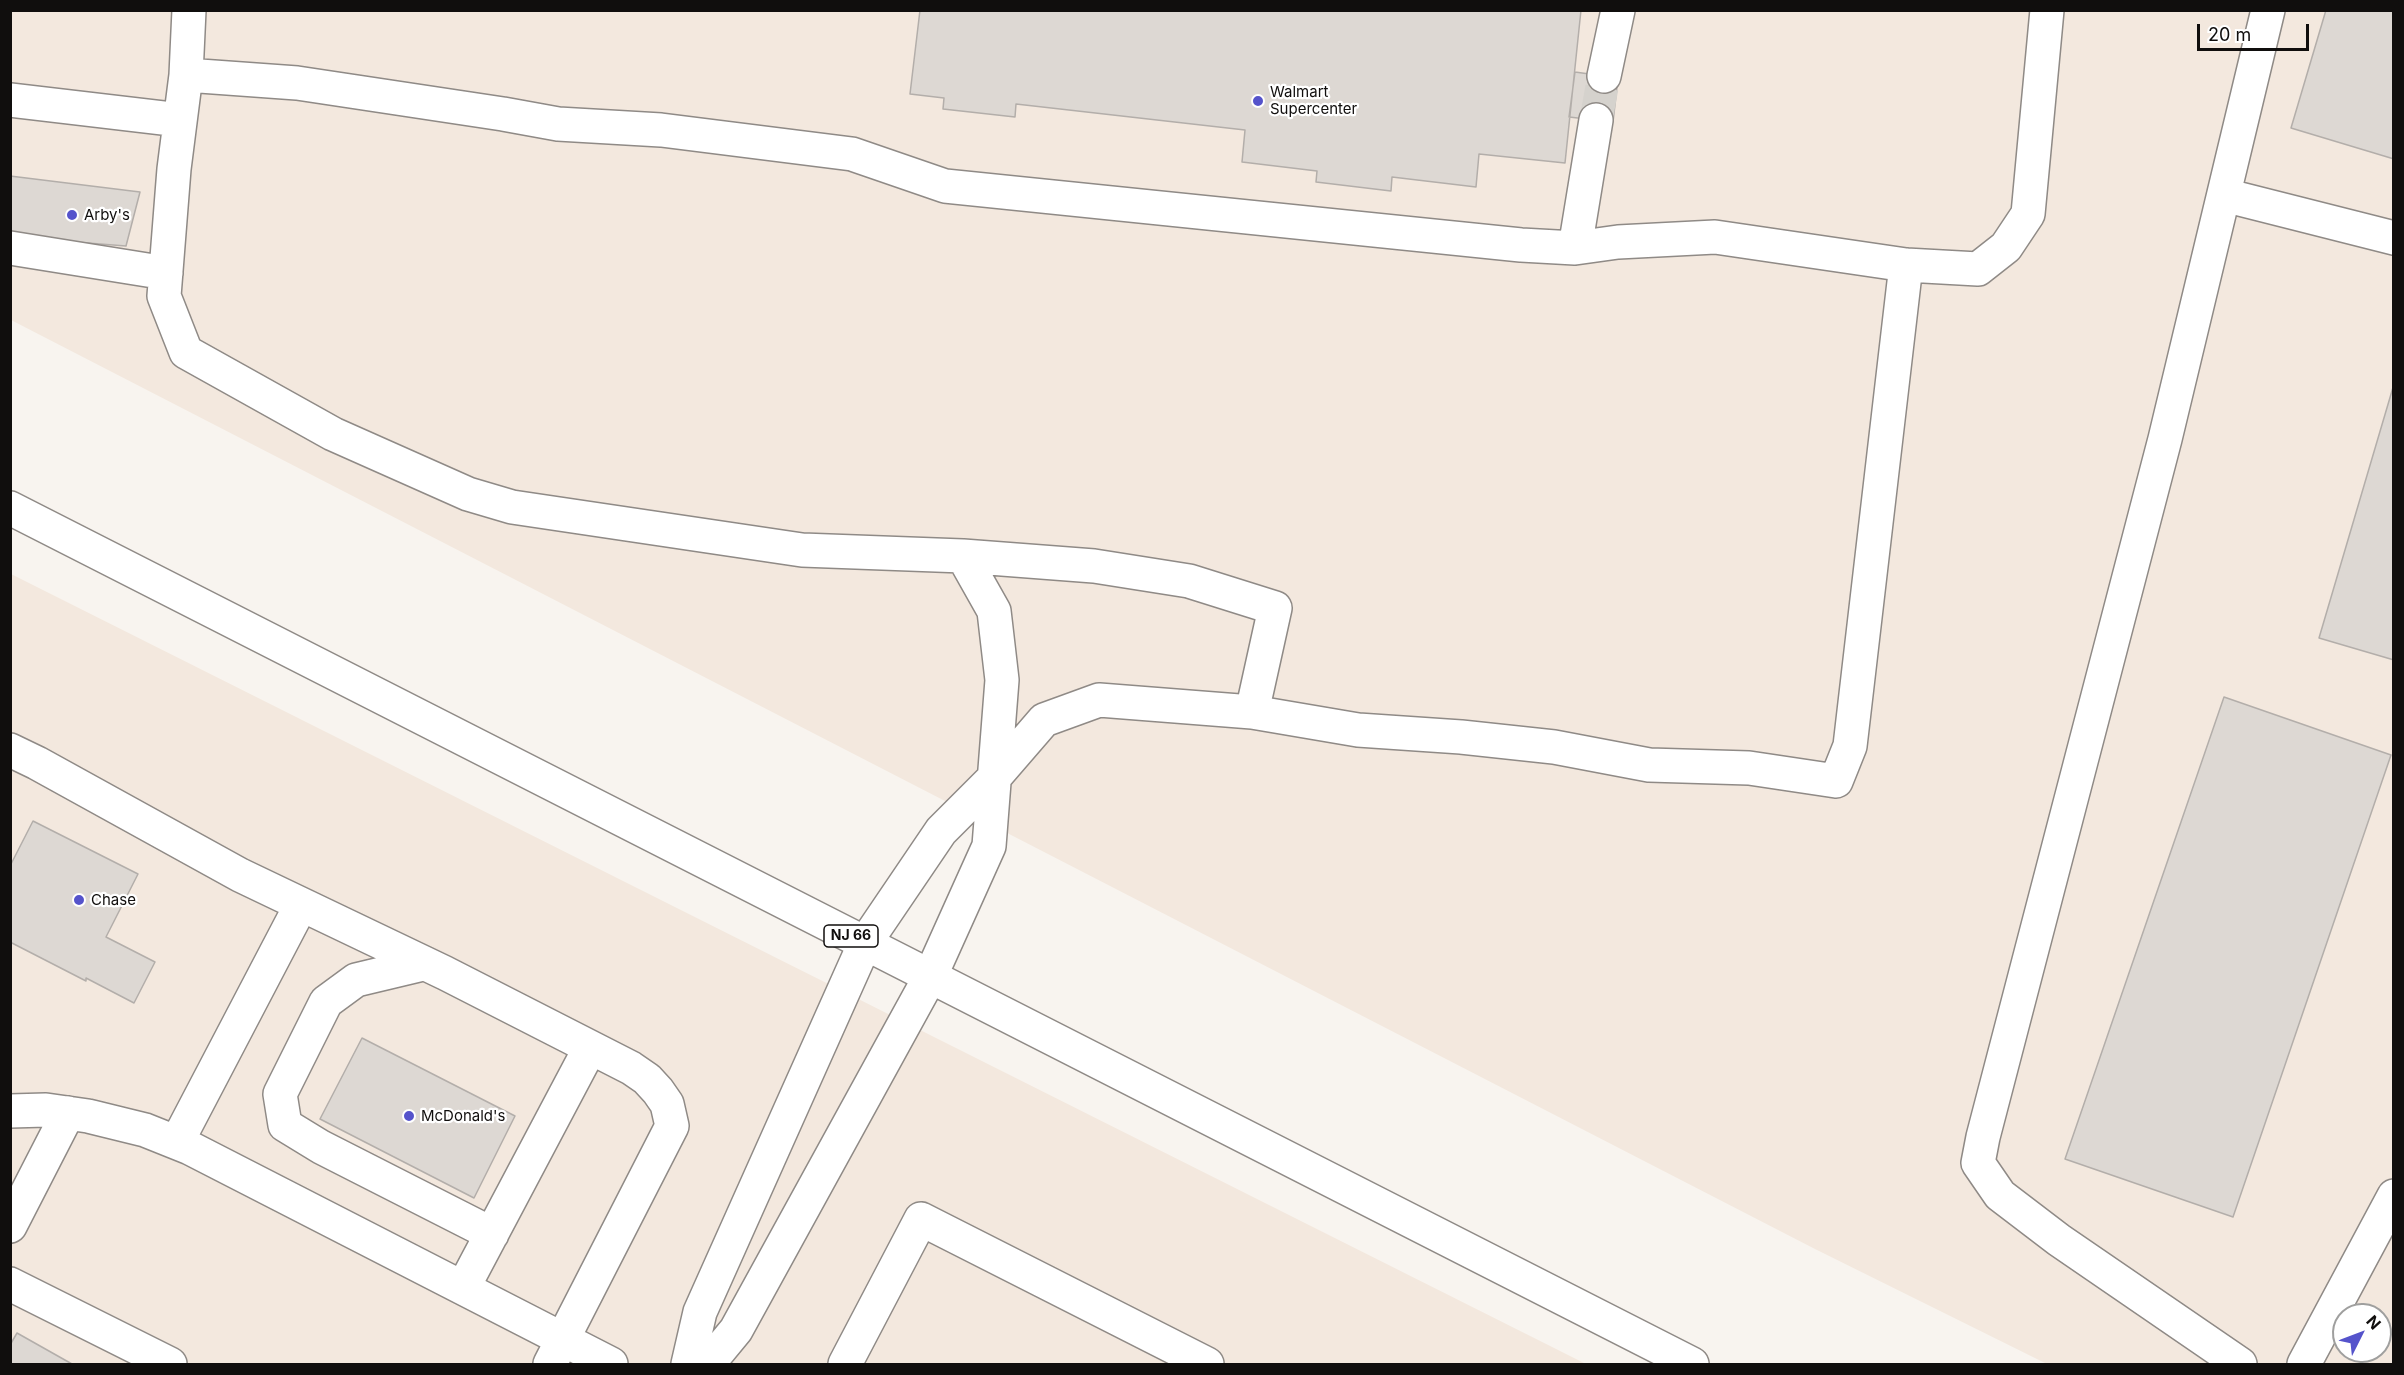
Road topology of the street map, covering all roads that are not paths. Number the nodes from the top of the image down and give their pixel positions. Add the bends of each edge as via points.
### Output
1 (189, 10) edge
2 (1618, 10) edge
3 (2047, 10) edge
4 (2268, 10) edge
5 (186, 75) junction
6 (1604, 76) tunnel mouth
7 (10, 100) edge
8 (180, 120) junction
9 (1596, 120) tunnel mouth
10 (2224, 195) junction
11 (2394, 237) edge
12 (10, 248) edge
13 (1575, 248) junction
14 (1906, 266) junction
15 (166, 273) junction
16 (10, 508) edge
17 (963, 556) junction
18 (1251, 712) junction
19 (10, 750) edge
20 (993, 779) junction
21 (301, 905) junction
22 (865, 944) junction
23 (423, 963) junction
24 (930, 977) junction
25 (590, 1048) junction
26 (10, 1111) edge
27 (68, 1113) junction
28 (177, 1142) junction
29 (2394, 1196) edge
30 (10, 1226) edge
31 (492, 1234) junction
32 (10, 1284) edge
33 (463, 1288) junction
34 (557, 1352) edge
35 (2307, 1364) edge
36 (170, 1365) edge
37 (611, 1365) edge
38 (688, 1365) edge
39 (708, 1365) edge
40 (844, 1365) edge
41 (1207, 1365) edge
42 (1692, 1365) edge
43 (2240, 1365) edge

1 - 5 main road
2 - 6 main road
3 - 14 main road via 2028,214 2006,247 1978,268
4 - 10 main road
5 - 8 main road
5 - 13 main road via 297,83 558,124 661,130 852,154 945,186
7 - 8 main road
8 - 15 main road
9 - 13 main road
10 - 11 main road
10 - 43 main road via 1978,1163 2000,1195
12 - 15 main road
13 - 14 main road via 1715,237
14 - 18 main road via 1850,746 1836,781 1749,768 1649,765 1554,747 1358,730
15 - 17 main road via 164,296 186,352 333,434 468,494 512,507 802,550
16 - 22 main road, NJ 66
17 - 18 main road via 1094,566 1189,581 1275,608
17 - 20 main road via 994,611 1002,680
18 - 20 main road via 1099,700 1044,720
19 - 21 main road
20 - 22 main road via 940,831
20 - 24 main road via 989,846
21 - 23 main road
21 - 28 main road
22 - 24 main road, NJ 66
22 - 38 main road via 700,1312
23 - 25 main road
23 - 31 main road via 356,980 326,1002 280,1094 285,1125
24 - 39 main road via 736,1330
24 - 42 main road, NJ 66
25 - 31 main road
25 - 34 main road via 647,1079 667,1104 672,1126
26 - 27 main road
27 - 28 main road via 145,1130
27 - 30 main road
28 - 33 main road
29 - 35 main road
31 - 33 main road
32 - 36 main road
33 - 34 main road
34 - 37 main road
40 - 41 main road via 921,1219

